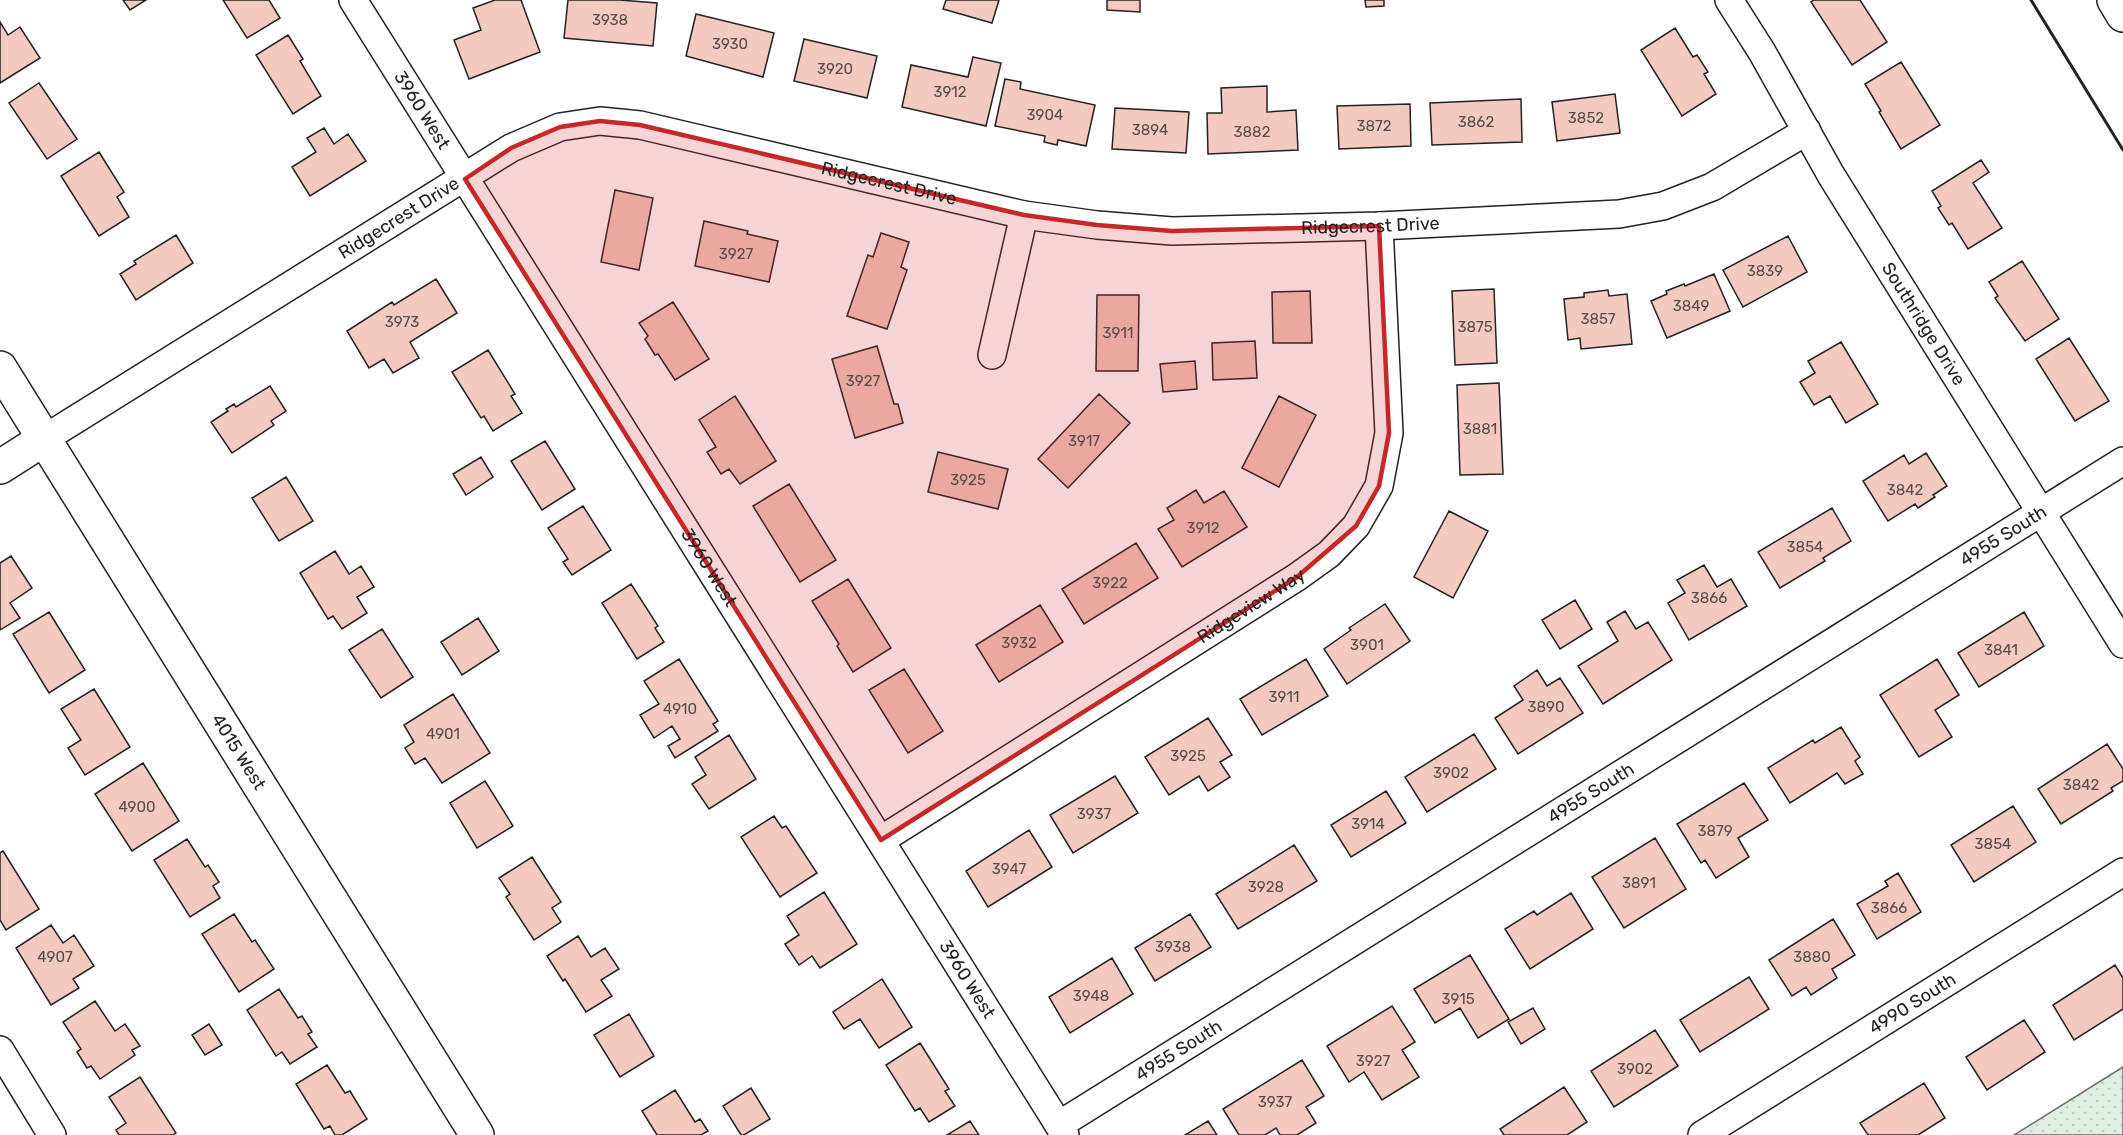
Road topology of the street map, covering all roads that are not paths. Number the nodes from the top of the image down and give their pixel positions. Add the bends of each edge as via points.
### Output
1 (353, 0) edge
2 (1729, 0) edge
3 (2114, 0) edge
4 (2123, 15) edge
5 (1807, 131) junction
6 (465, 179) junction
7 (1024, 215) junction
8 (1379, 226) junction
9 (992, 355) dead end
10 (0, 368) edge
11 (44, 439) junction
12 (2123, 460) edge
13 (0, 467) edge
14 (2041, 512) junction
15 (2123, 644) edge
16 (880, 840) junction
17 (2123, 872) edge
18 (0, 1050) edge
19 (1062, 1130) edge
20 (52, 1135) edge
21 (477, 1135) edge
22 (1702, 1135) edge

1 - 6 street, 3960 West
2 - 5 street, Southridge Drive
3 - 4 main road
5 - 8 street, Ridgecrest Drive via 1712,188 1663,206 1619,214
5 - 14 street, Southridge Drive
6 - 7 street, Ridgecrest Drive via 512,148 560,127 600,122 640,125
6 - 11 street, Ridgecrest Drive
6 - 16 street, 3960 West
7 - 8 street, Ridgecrest Drive via 1172,231
7 - 9 street
8 - 16 street, Ridgeview Way via 1389,433 1379,486 1356,526 1329,554 1297,577
10 - 11 main road, 4015 West
11 - 13 main road
11 - 21 main road, 4015 West
12 - 14 street, 4955 South
14 - 15 street, Southridge Drive
14 - 19 street, 4955 South
16 - 19 street, 3960 West
17 - 22 street, 4990 South
18 - 20 street

